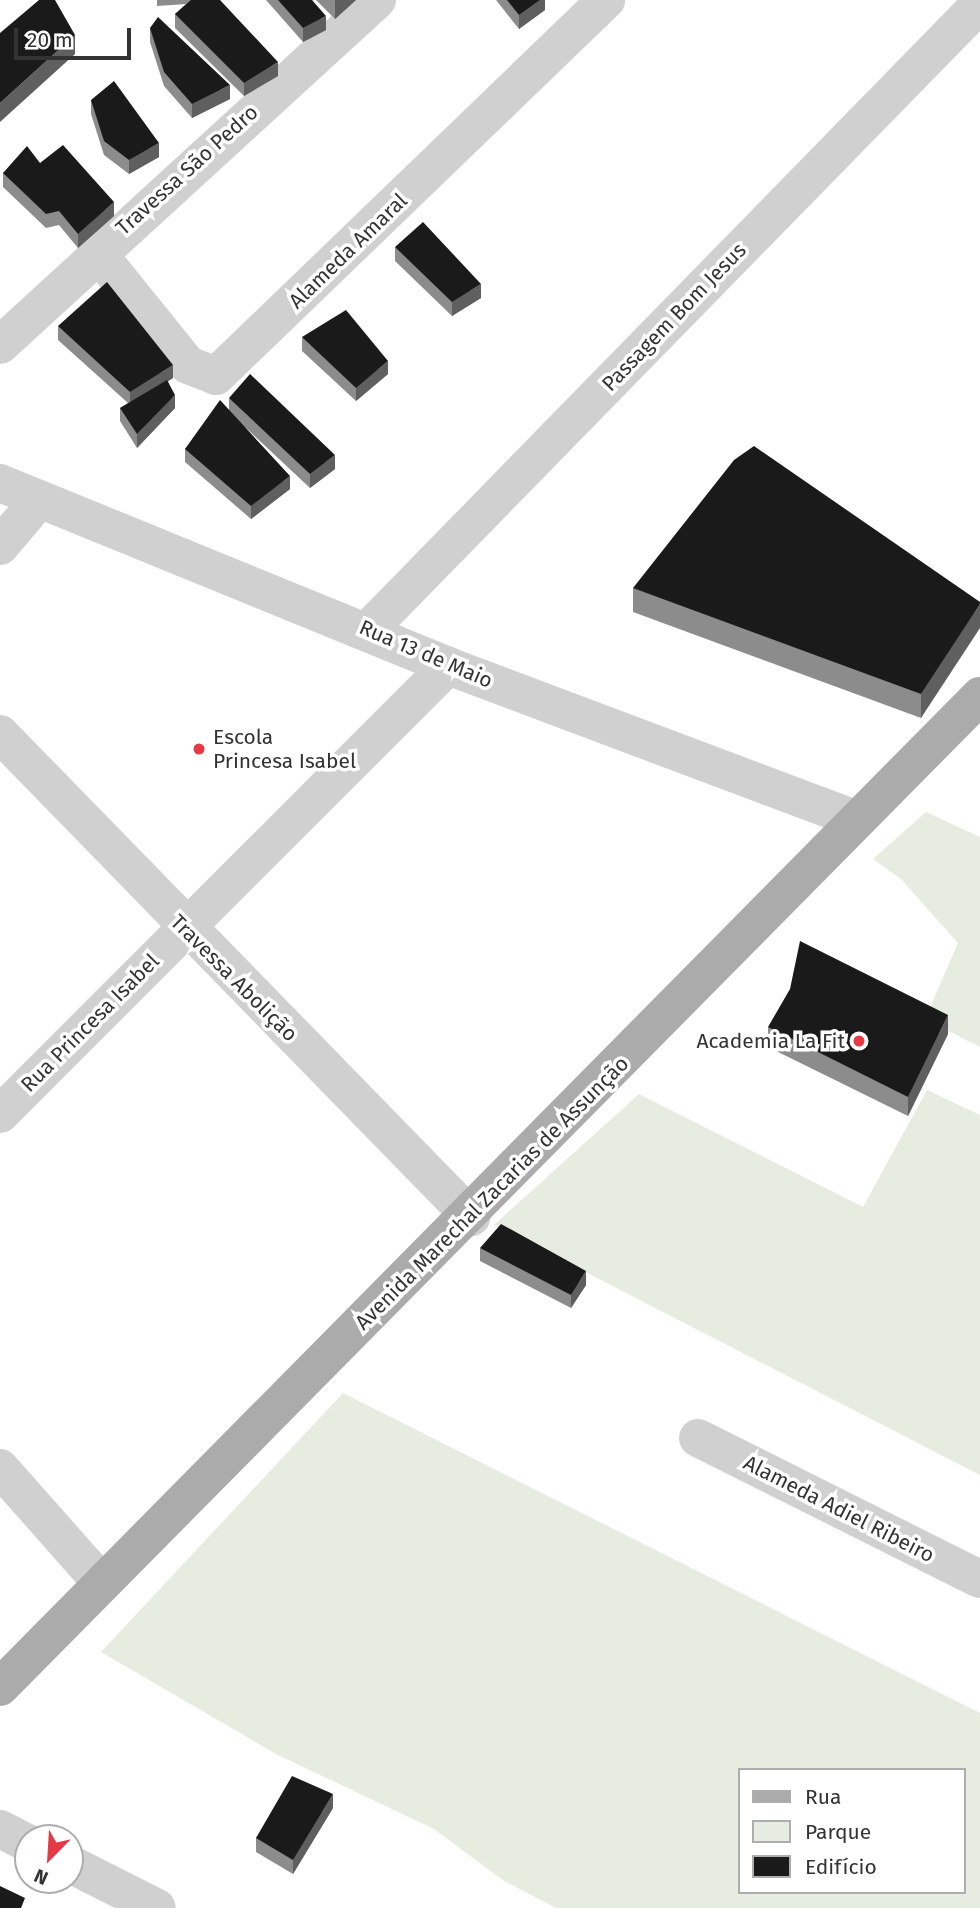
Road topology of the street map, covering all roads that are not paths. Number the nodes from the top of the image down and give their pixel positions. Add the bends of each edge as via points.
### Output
1 (377, 0) edge
2 (606, 0) edge
3 (980, 4) edge
4 (96, 251) junction
5 (0, 345) edge
6 (0, 483) edge
7 (40, 500) junction
8 (0, 546) edge
9 (368, 630) junction
10 (448, 666) junction
11 (980, 695) edge
12 (0, 734) edge
13 (855, 819) junction
14 (184, 928) junction
15 (0, 1114) edge
16 (471, 1217) junction
17 (698, 1438) dead end
18 (0, 1468) edge
19 (980, 1579) edge
20 (101, 1582) junction
21 (0, 1687) edge
22 (84, 1871) edge
23 (156, 1908) edge

1 - 4 street, Travessa São Pedro
2 - 4 street, Alameda Amaral via 216,376 188,365
3 - 9 street, Passagem Bom Jesus
4 - 5 street, Travessa São Pedro
6 - 7 street, Rua 13 de Maio
7 - 8 street
7 - 9 street, Rua 13 de Maio
9 - 10 street, Rua 13 de Maio
10 - 13 street, Rua 13 de Maio
10 - 14 street, Rua Princesa Isabel
11 - 13 main road, Avenida Marechal Zacarias de Assunção
12 - 14 street, Travessa Abolição
13 - 16 main road, Avenida Marechal Zacarias de Assunção
14 - 15 street, Rua Princesa Isabel
14 - 16 street, Travessa Abolição
16 - 20 main road, Avenida Marechal Zacarias de Assunção
17 - 19 street, Alameda Adiel Ribeiro
18 - 20 street
20 - 21 main road, Avenida Marechal Zacarias de Assunção
22 - 23 street

